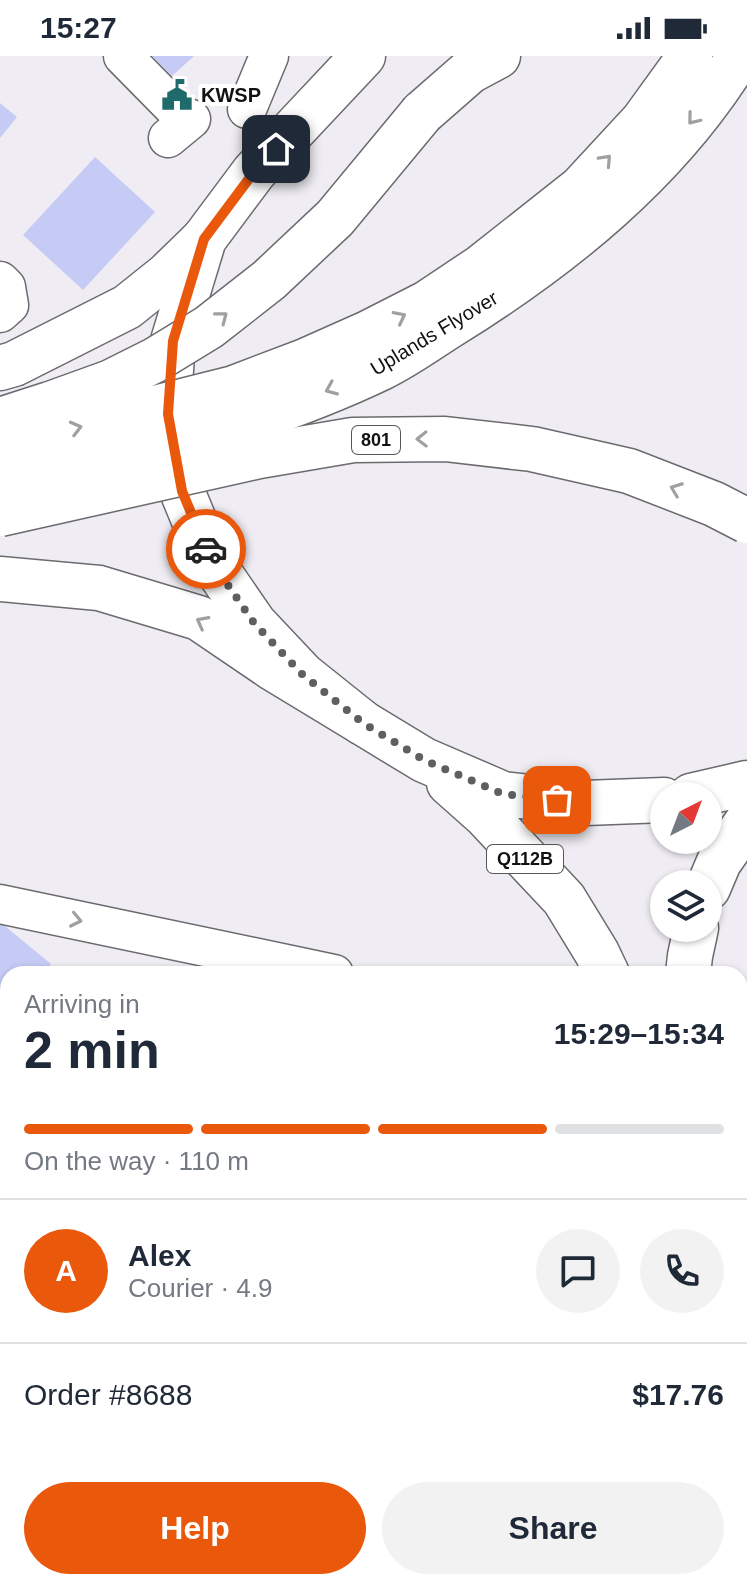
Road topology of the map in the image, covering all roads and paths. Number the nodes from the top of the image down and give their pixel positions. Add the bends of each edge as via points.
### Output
1 (123, 56) edge
2 (269, 56) edge
3 (325, 56) edge
4 (363, 56) edge
5 (498, 56) edge
6 (690, 56) edge
7 (739, 56) edge
8 (319, 104) junction
9 (247, 109) dead end
10 (168, 138) dead end
11 (204, 239) junction
12 (0, 281) edge
13 (0, 313) edge
14 (0, 368) edge
15 (0, 420) edge
16 (0, 447) edge
17 (0, 491) edge
18 (0, 514) edge
19 (747, 521) edge
20 (0, 579) edge
21 (363, 723) junction
22 (424, 760) junction
23 (747, 783) edge
24 (722, 789) edge
25 (650, 801) edge
26 (747, 822) edge
27 (716, 870) edge
28 (0, 904) edge
29 (693, 942) edge
30 (296, 966) edge
31 (603, 966) edge
32 (689, 966) edge

1 - 10 street via 191,119
2 - 9 street
3 - 8 main road
4 - 8 main road
15 -> 5 main road, bridge via 111,382 209,327 335,218 422,113 470,71
16 -> 6 main road, Uplands Flyover, bridge via 234,388 427,303 581,188 643,121
7 -> 17 main road, Uplands Flyover, bridge via 661,158 600,218 500,295 383,367 239,424
8 - 11 main road via 254,172
11 - 14 main road via 127,307
11 - 21 main road via 173,341 168,414 182,491 210,559 254,623 303,675
12 - 13 street via 9,305
19 -> 18 main road, 801, bridge via 629,471 532,449 445,439 353,440
21 -> 20 main road via 199,618 99,588
21 - 22 main road
22 - 25 main road via 503,794 585,803
22 - 31 main road, Q112B via 564,899
23 - 24 main road
26 - 27 main road
28 -> 30 street
29 - 32 main road

